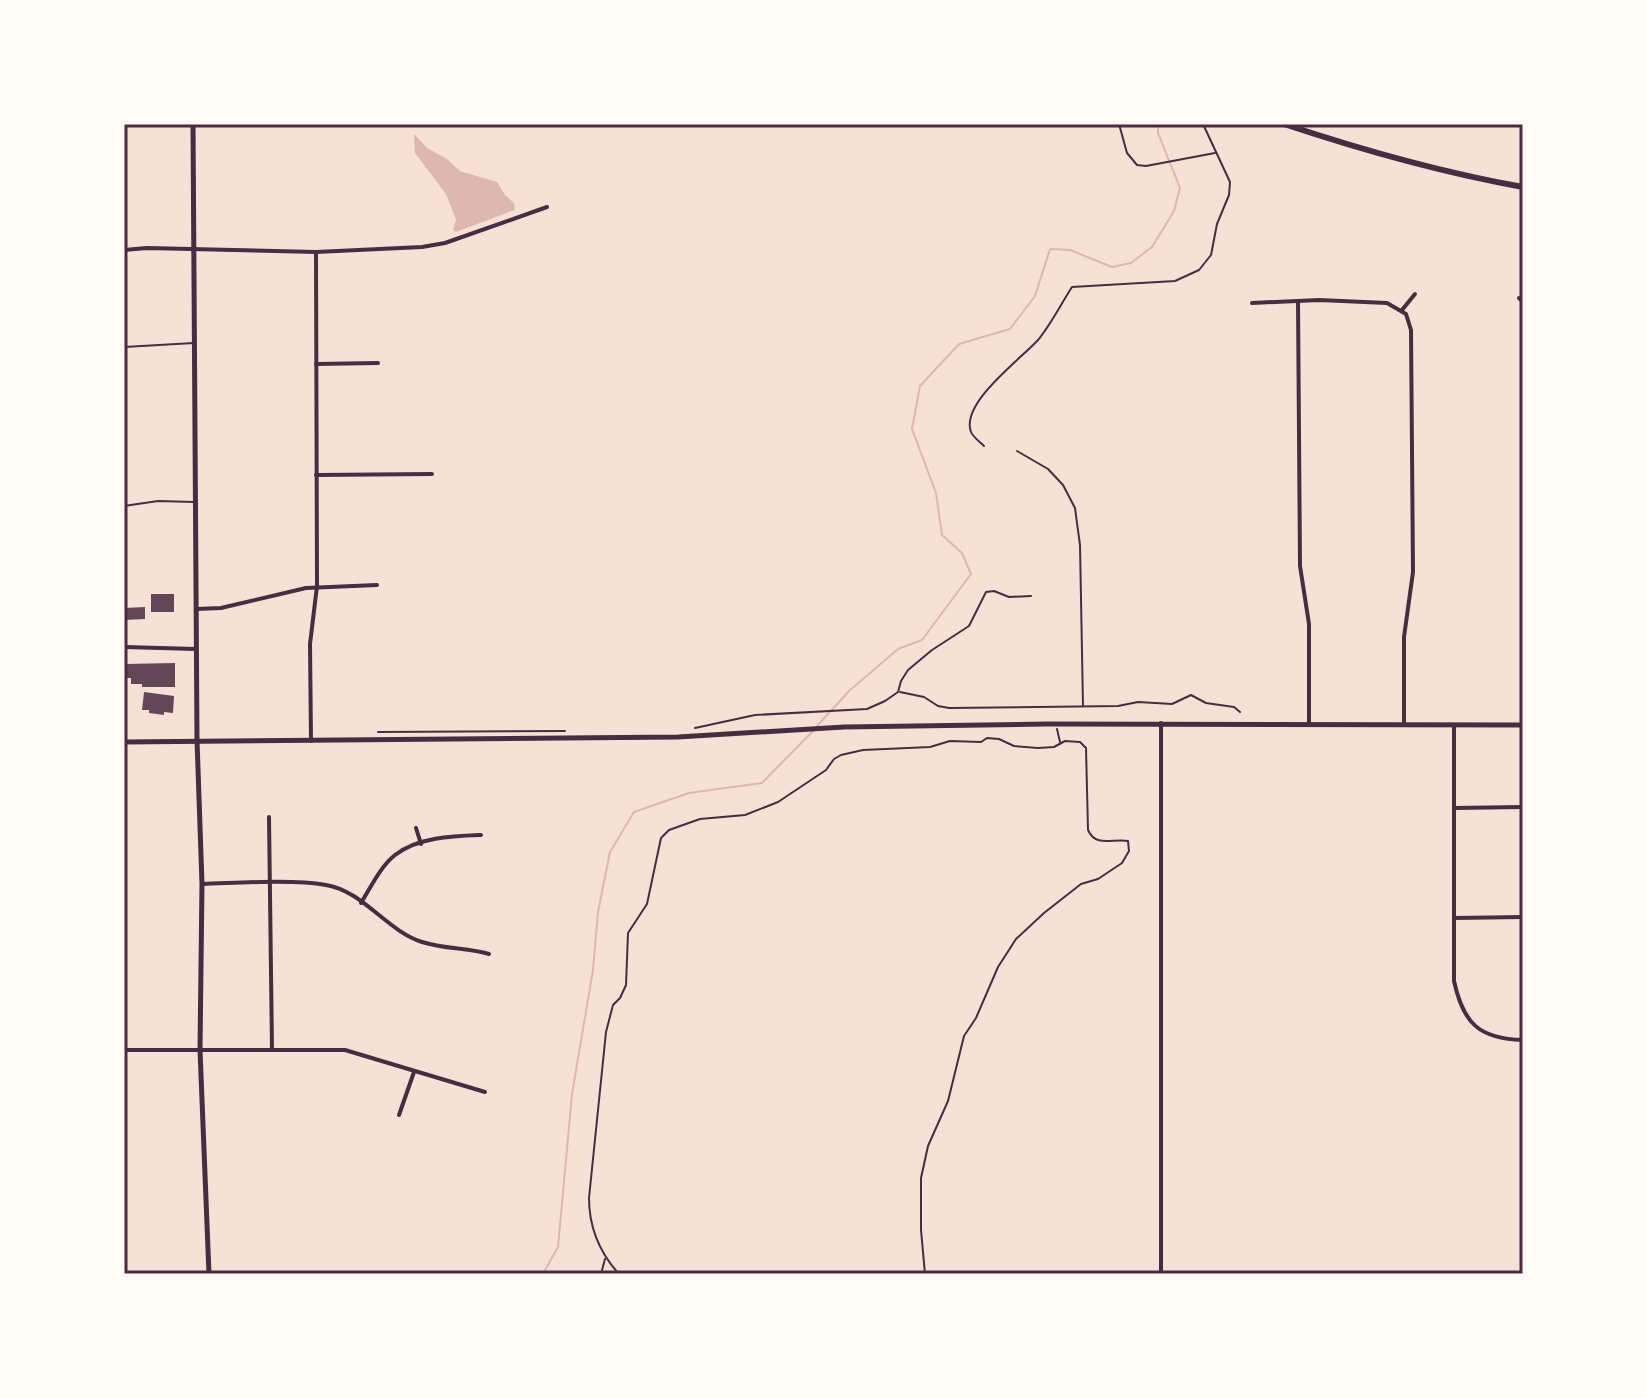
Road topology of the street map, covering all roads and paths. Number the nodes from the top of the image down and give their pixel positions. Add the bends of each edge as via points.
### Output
1 (193, 124) edge
2 (1119, 124) edge
3 (1203, 124) edge
4 (1284, 124) edge
5 (1217, 153) junction
6 (1523, 187) edge
7 (547, 207) dead end
8 (193, 249) junction
9 (124, 250) edge
10 (316, 252) junction
11 (1415, 294) dead end
12 (1298, 301) junction
13 (1252, 303) dead end
14 (1402, 310) junction
15 (194, 343) junction
16 (124, 347) edge
17 (378, 363) dead end
18 (316, 364) junction
19 (984, 446) dead end
20 (1017, 451) dead end
21 (432, 474) dead end
22 (316, 475) junction
23 (196, 503) junction
24 (124, 506) edge
25 (377, 585) dead end
26 (317, 586) junction
27 (1031, 596) dead end
28 (196, 609) junction
29 (124, 647) edge
30 (196, 649) junction
31 (898, 692) junction
32 (1083, 707) junction
33 (1240, 712) dead end
34 (1161, 723) junction
35 (1309, 725) junction
36 (1404, 725) junction
37 (1454, 725) junction
38 (1523, 725) edge
39 (687, 730) dead end
40 (572, 731) dead end
41 (378, 732) dead end
42 (197, 740) junction
43 (311, 741) junction
44 (124, 742) edge
45 (1523, 807) edge
46 (1454, 808) junction
47 (269, 817) dead end
48 (416, 828) dead end
49 (481, 835) dead end
50 (421, 844) junction
51 (271, 883) junction
52 (202, 884) junction
53 (361, 903) junction
54 (1523, 917) edge
55 (1454, 918) junction
56 (489, 954) dead end
57 (1523, 1040) edge
58 (272, 1049) junction
59 (124, 1050) edge
60 (200, 1050) junction
61 (415, 1072) junction
62 (485, 1092) dead end
63 (399, 1115) dead end
64 (605, 1258) junction
65 (209, 1274) edge
66 (601, 1274) edge
67 (619, 1274) edge
68 (925, 1274) edge
69 (1161, 1274) edge

1 - 8 street
2 - 5 path via 1127,153 1142,166
3 - 5 path
4 - 6 main road via 1446,173
5 - 19 path via 1230,182 1211,255 1199,270 1175,281 1072,287 1039,338 977,404 972,434
7 - 10 street via 445,243
8 - 9 street
8 - 10 street
8 - 15 street
10 - 18 street
11 - 14 street
12 - 13 street
12 - 14 street via 1387,303
12 - 35 street via 1300,566 1309,624
14 - 36 street via 1411,330 1413,572 1403,651
15 - 16 lane
15 - 23 street
17 - 18 street
18 - 22 street
20 - 32 path via 1048,469 1075,508
21 - 22 street
22 - 26 street
23 - 24 lane
23 - 28 street
25 - 26 street
26 - 28 street
26 - 43 street via 310,644
27 - 31 path via 986,592 969,626 908,670
28 - 30 street
29 - 30 street
30 - 42 street
31 - 32 path via 949,708
31 - 39 path via 872,708 749,716
32 - 33 path via 1172,704 1191,695
34 - 35 street
34 - 43 street
34 - 69 street
35 - 36 street
36 - 37 street
37 - 38 street
37 - 46 street
40 - 41 path
42 - 43 street
42 - 44 street
42 - 52 street
45 - 46 street
46 - 55 street
47 - 51 street
48 - 50 street
49 - 50 street via 440,836
50 - 53 street via 396,854
51 - 52 street
51 - 53 street via 328,885
51 - 58 street
52 - 60 street
53 - 56 street via 422,942
54 - 55 street
55 - 57 street via 1454,981 1466,1015 1495,1038
58 - 60 street
58 - 61 street via 345,1050
59 - 60 street
60 - 65 street
61 - 62 street
61 - 63 street
64 - 66 path
64 - 67 path
64 - 68 path via 593,1232 589,1198 606,1032 613,1005 626,985 628,933 646,909 661,838 700,819 745,815 769,806 841,755 987,738 1045,748 1075,741 1086,748 1091,837 1126,840 1129,851 1122,863 1081,884 1016,939 964,1036 921,1178

